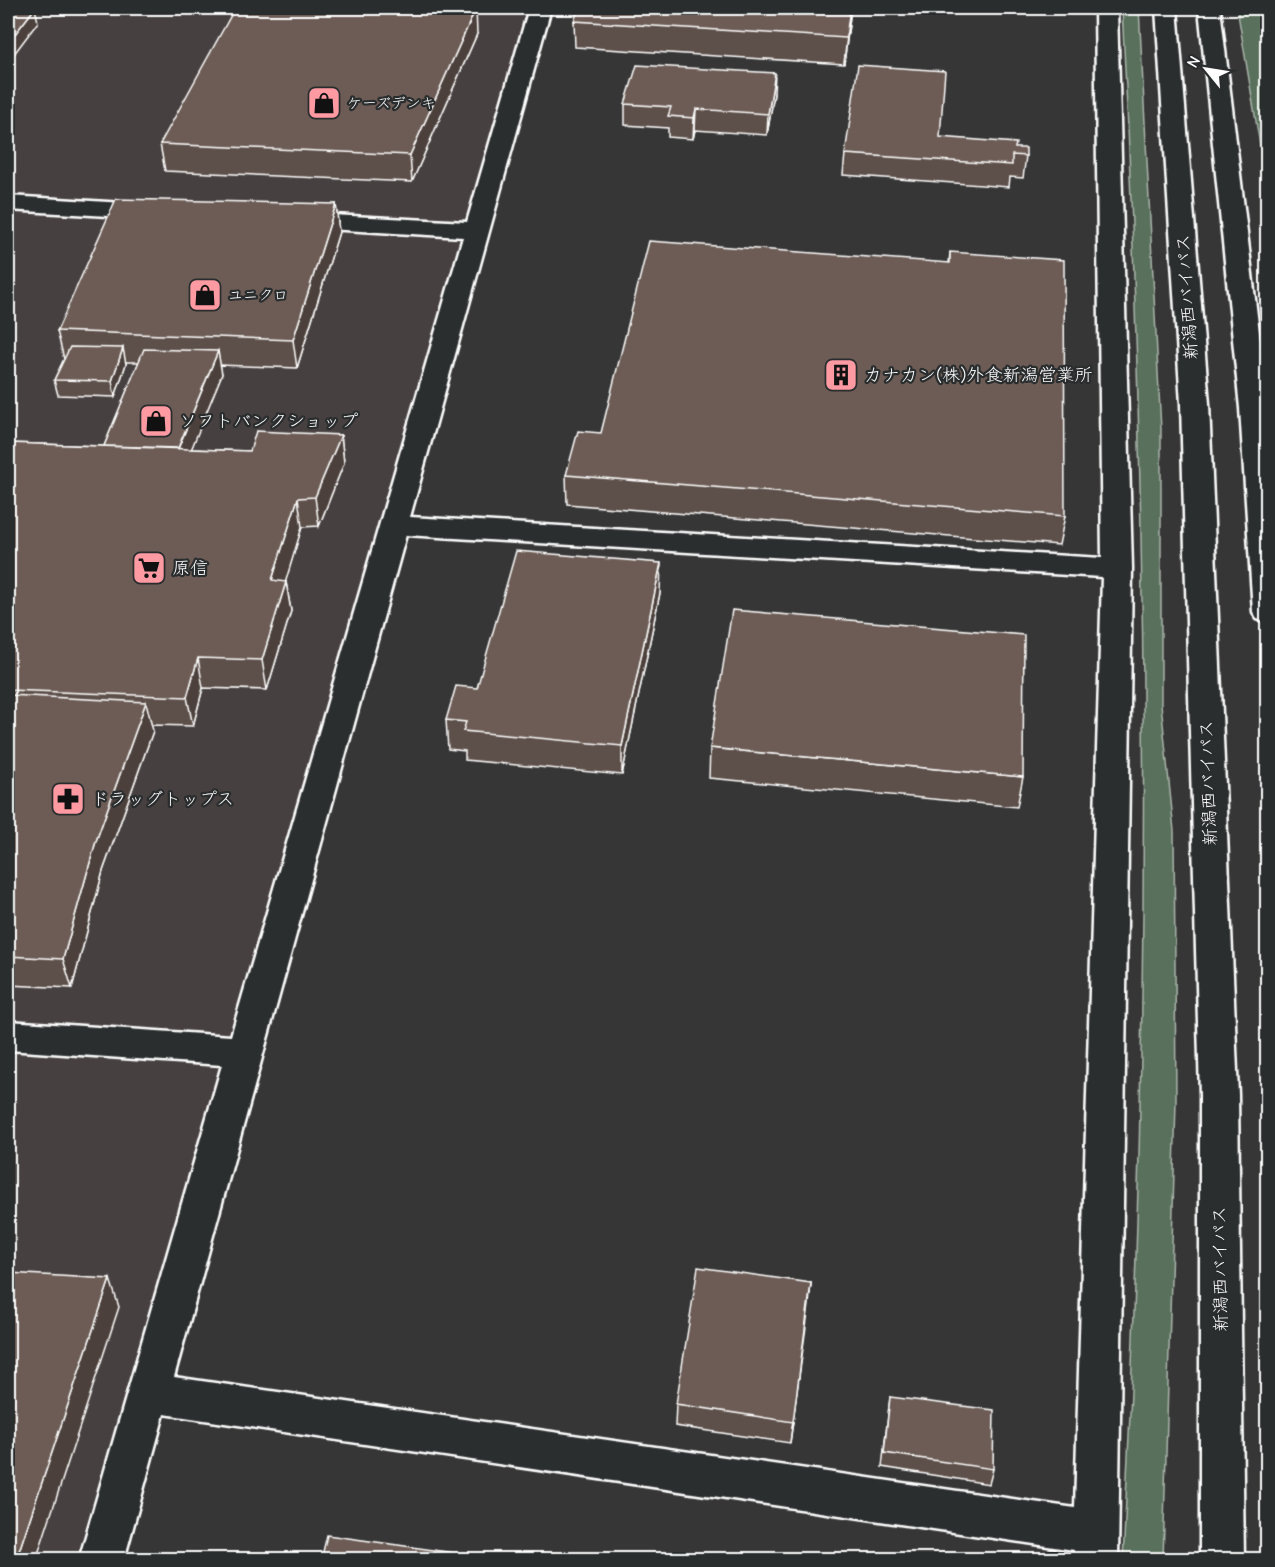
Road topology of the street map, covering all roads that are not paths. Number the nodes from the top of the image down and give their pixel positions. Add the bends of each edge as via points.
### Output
1 (540, 8) edge
2 (1106, 8) edge
3 (1166, 8) edge
4 (1209, 8) edge
5 (8, 203) edge
6 (184, 213) edge
7 (266, 218) edge
8 (477, 230) junction
9 (394, 525) junction
10 (1117, 568) junction
11 (1268, 612) edge
12 (8, 1035) edge
13 (245, 1052) junction
14 (150, 1393) junction
15 (1096, 1546) edge
16 (101, 1560) edge
17 (1222, 1560) edge

1 - 8 main road
2 - 10 main road
3 - 17 main road, 新潟西バイパス via 1195,404 1218,1095
4 - 11 main road via 1254,408
5 - 6 main road
7 - 8 main road
8 - 9 main road
9 - 10 main road
9 - 13 main road
10 - 15 main road
12 - 13 main road
13 - 14 main road
14 - 15 main road
14 - 16 main road

